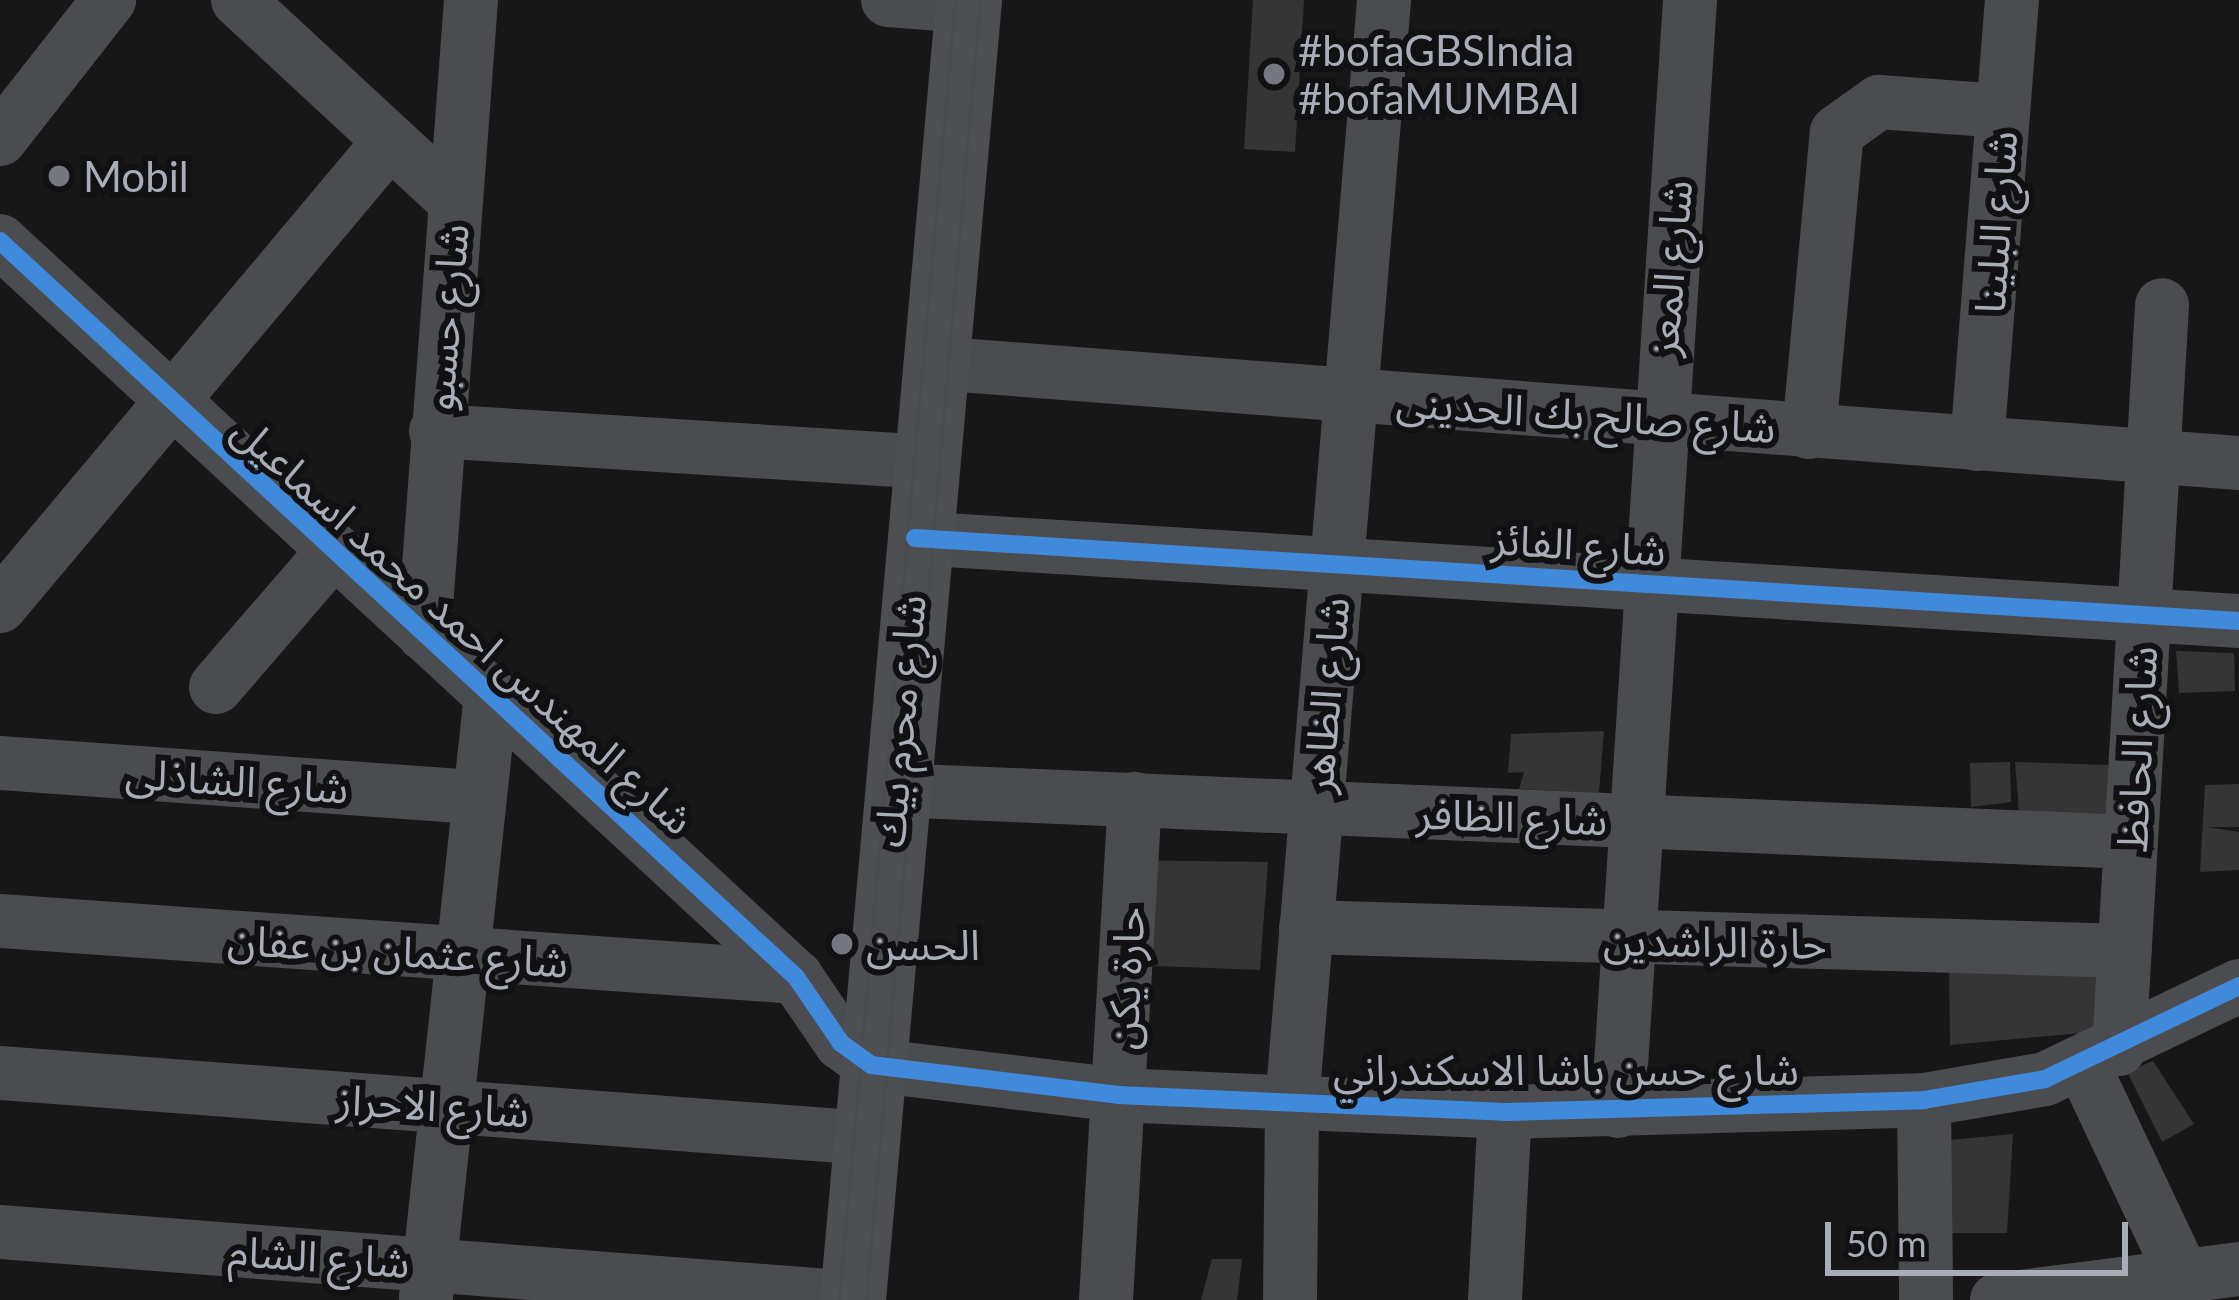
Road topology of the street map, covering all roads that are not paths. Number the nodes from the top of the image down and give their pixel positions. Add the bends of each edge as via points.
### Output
1 (109, 0) edge
2 (238, 0) edge
3 (471, 0) edge
4 (888, 0) edge
5 (1384, 0) edge
6 (1690, 0) edge
7 (2012, 0) edge
8 (968, 3) edge
9 (2003, 111) junction
10 (0, 139) edge
11 (389, 141) junction
12 (454, 201) junction
13 (0, 242) edge
14 (2162, 305) dead end
15 (933, 363) junction
16 (1350, 396) junction
17 (174, 409) junction
18 (1657, 420) junction
19 (436, 431) junction
20 (1809, 432) junction
21 (1978, 444) junction
22 (2153, 457) junction
23 (924, 462) junction
24 (2239, 463) edge
25 (915, 538) junction
26 (331, 554) junction
27 (1336, 565) junction
28 (1646, 585) junction
29 (0, 606) edge
30 (2144, 615) junction
31 (2239, 621) edge
32 (424, 634) junction
33 (216, 687) dead end
34 (491, 694) junction
35 (0, 763) edge
36 (894, 790) junction
37 (474, 797) junction
38 (1135, 799) junction
39 (1316, 807) junction
40 (1630, 821) junction
41 (2131, 842) junction
42 (0, 921) edge
43 (1306, 927) junction
44 (1623, 940) junction
45 (2125, 951) junction
46 (458, 956) junction
47 (796, 977) junction
48 (2239, 986) edge
49 (2101, 1057) junction
50 (871, 1065) junction
51 (0, 1072) edge
52 (1118, 1095) junction
53 (1924, 1100) junction
54 (1292, 1103) junction
55 (444, 1106) junction
56 (1618, 1111) junction
57 (1504, 1112) junction
58 (866, 1138) junction
59 (0, 1232) edge
60 (2239, 1269) edge
61 (2183, 1277) junction
62 (428, 1282) edge
63 (853, 1299) edge
64 (1106, 1300) edge
65 (1290, 1300) edge
66 (1495, 1300) edge
67 (1926, 1300) edge
68 (1997, 1300) edge

1 - 10 street
2 - 11 street
3 - 12 street, شارع حسبو
4 - 8 street
5 - 16 street, شارع الظاهر
6 - 18 street, شارع المعز
7 - 9 street, شارع البلينا
8 - 15 main road, شارع محرم بيك
9 - 20 street via 1879,103 1837,132
9 - 21 street, شارع البلينا
11 - 12 street
11 - 17 street
12 - 19 street, شارع حسبو
13 - 17 street, شارع المهندس احمد محمد اسماعيل
14 - 22 street, شارع الحافظ
15 - 16 street, شارع صالح بك الحدينى
15 - 23 main road, شارع محرم بيك
16 - 18 street, شارع صالح بك الحدينى
16 - 27 street, شارع الظاهر
17 - 26 street, شارع المهندس احمد محمد اسماعيل
17 - 29 street
18 - 20 street, شارع صالح بك الحدينى
18 - 28 street, شارع المعز
19 - 23 street
19 - 32 street, شارع حسبو
20 - 21 street, شارع صالح بك الحدينى
21 - 22 street, شارع صالح بك الحدينى
22 - 24 street, شارع صالح بك الحدينى
22 - 30 street, شارع الحافظ
23 - 25 main road, شارع محرم بيك
25 - 27 street, شارع الفائز
25 - 36 main road, شارع محرم بيك
26 - 32 street, شارع المهندس احمد محمد اسماعيل
26 - 33 street
27 - 28 street, شارع الفائز
27 - 39 street, شارع الظاهر
28 - 30 street, شارع الفائز
28 - 40 street, شارع المعز
30 - 31 street, شارع الفائز
30 - 41 street, شارع الحافظ
32 - 34 street, شارع المهندس احمد محمد اسماعيل
34 - 37 street
34 - 47 street, شارع المهندس احمد محمد اسماعيل
35 - 37 street, شارع الشاذلى
36 - 38 street, شارع الظافر
36 - 50 main road, شارع محرم بيك
37 - 46 street
38 - 39 street, شارع الظافر
38 - 52 street, حارة يكن
39 - 40 street, شارع الظافر
39 - 43 street, شارع الظاهر
40 - 41 street, شارع الظافر
40 - 44 street, شارع المعز
41 - 45 street, شارع الحافظ
42 - 46 street, شارع عثمان بن عفان
43 - 44 street, حارة الراشدين
43 - 54 street, شارع الظاهر
44 - 45 street, حارة الراشدين
44 - 56 street, شارع المعز
45 - 49 street, شارع الحافظ
46 - 47 street, شارع عثمان بن عفان
46 - 55 street
47 - 50 street, شارع المهندس احمد محمد اسماعيل via 841,1043
48 - 49 street, شارع حسن باشا الاسكندراني
49 - 53 street, شارع حسن باشا الاسكندراني
49 - 61 street
50 - 52 street, شارع حسن باشا الاسكندراني
50 - 58 main road, شارع محرم بيك
51 - 55 street, شارع الاحراز
52 - 54 street, شارع حسن باشا الاسكندراني
52 - 64 street, حارة يكن
53 - 56 street, شارع حسن باشا الاسكندراني
53 - 67 street
54 - 57 street, شارع حسن باشا الاسكندراني
54 - 65 street, شارع الظاهر
55 - 58 street, شارع الاحراز
55 - 62 street
56 - 57 street, شارع حسن باشا الاسكندراني
57 - 66 street
58 - 63 main road, شارع محرم بيك
59 - 62 street, شارع الشام
60 - 61 street
61 - 68 street
62 - 63 street, شارع الشام

